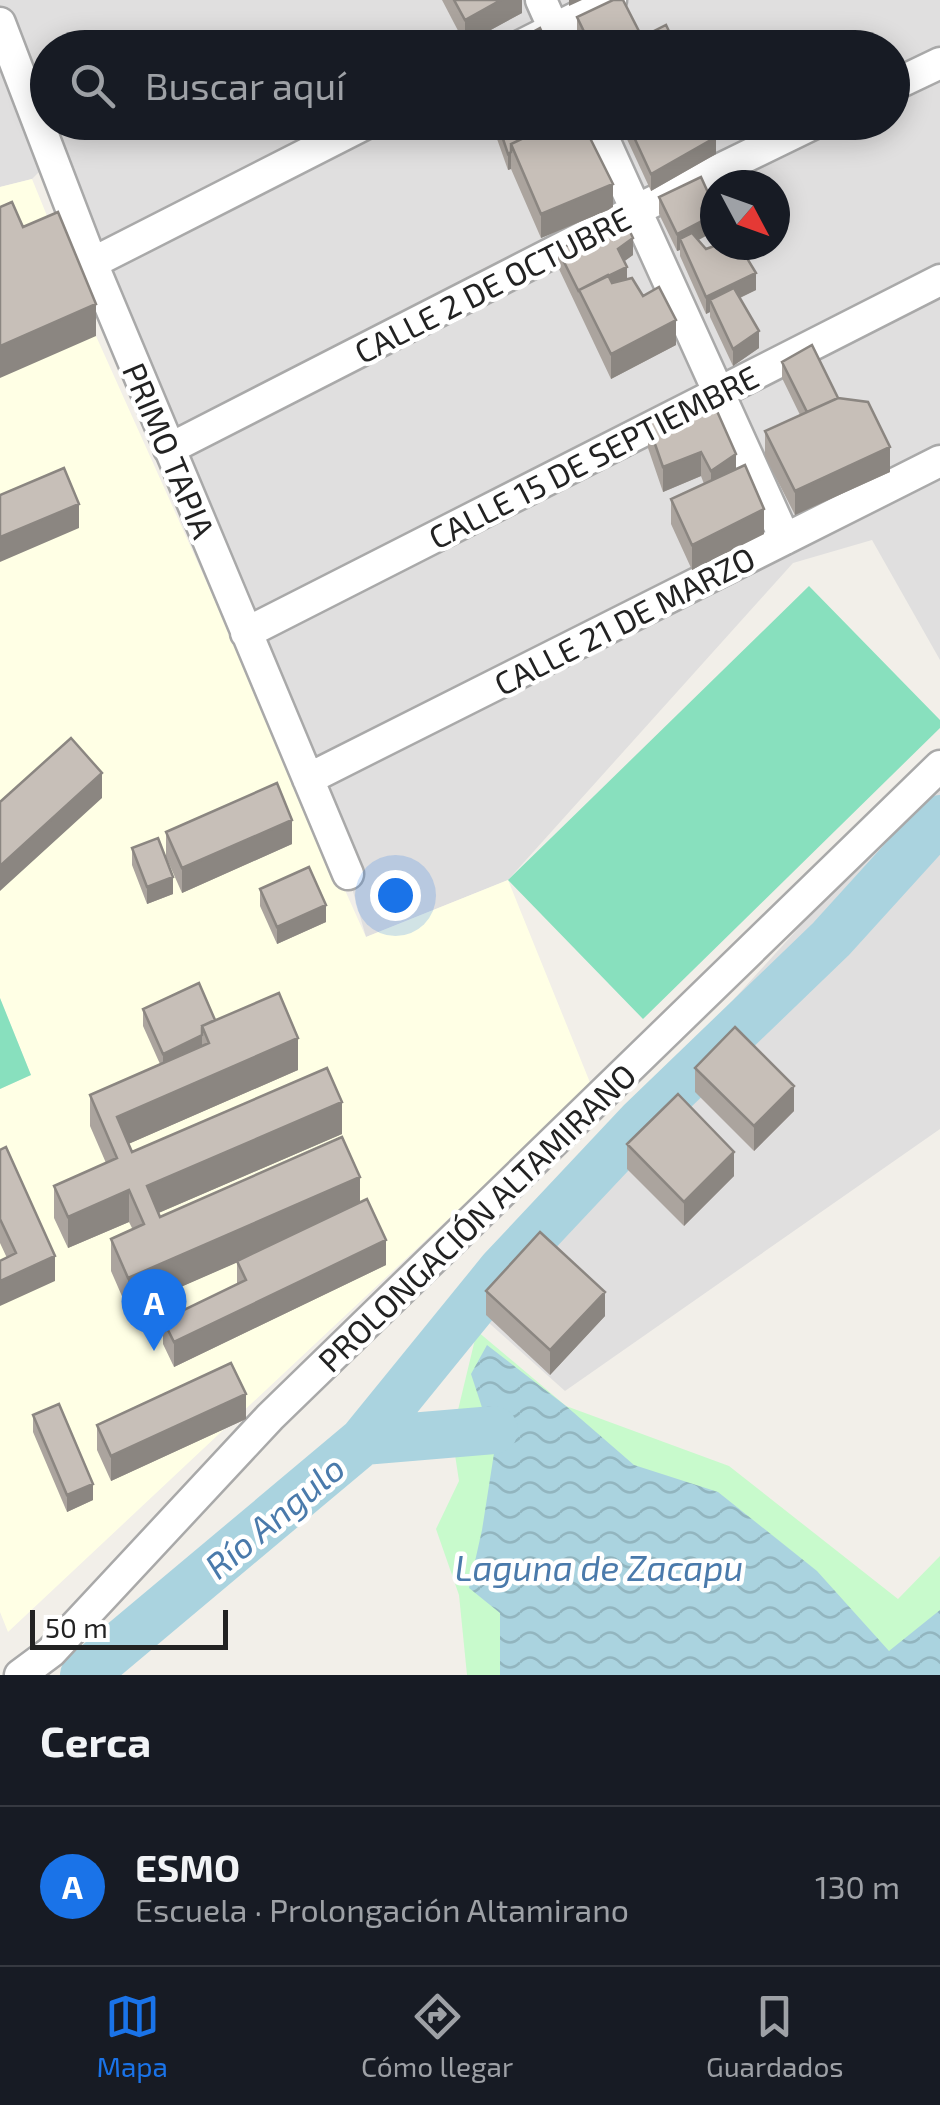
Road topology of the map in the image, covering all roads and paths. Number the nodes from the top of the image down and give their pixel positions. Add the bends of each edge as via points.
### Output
1 (10, 0) edge
2 (541, 0) edge
3 (611, 0) edge
4 (0, 4) edge
5 (0, 24) edge
6 (554, 30) edge
7 (569, 30) edge
8 (940, 64) edge
9 (910, 78) edge
10 (30, 102) edge
11 (44, 140) edge
12 (334, 140) edge
13 (604, 140) edge
14 (780, 140) edge
15 (636, 210) junction
16 (92, 264) junction
17 (940, 280) edge
18 (716, 392) junction
19 (169, 450) junction
20 (940, 461) edge
21 (785, 540) junction
22 (246, 633) junction
23 (940, 766) edge
24 (308, 779) junction
25 (348, 874) dead end
26 (20, 1675) edge

1 - 4 street
2 - 6 street
3 - 7 street
5 - 10 street, PRIMO TAPIA
8 - 9 street
11 - 16 street, PRIMO TAPIA
12 - 16 street
13 - 15 street
14 - 15 street, CALLE 2 DE OCTUBRE
15 - 18 street
15 - 19 street, CALLE 2 DE OCTUBRE
16 - 19 street, PRIMO TAPIA
17 - 18 street, CALLE 15 DE SEPTIEMBRE
18 - 21 street
18 - 22 street, CALLE 15 DE SEPTIEMBRE
19 - 22 street, PRIMO TAPIA
20 - 21 street, CALLE 21 DE MARZO
21 - 24 street, CALLE 21 DE MARZO
22 - 24 street, PRIMO TAPIA
23 - 26 street, PROLONGACIÓN ALTAMIRANO via 270,1417 50,1652
24 - 25 street, PRIMO TAPIA

